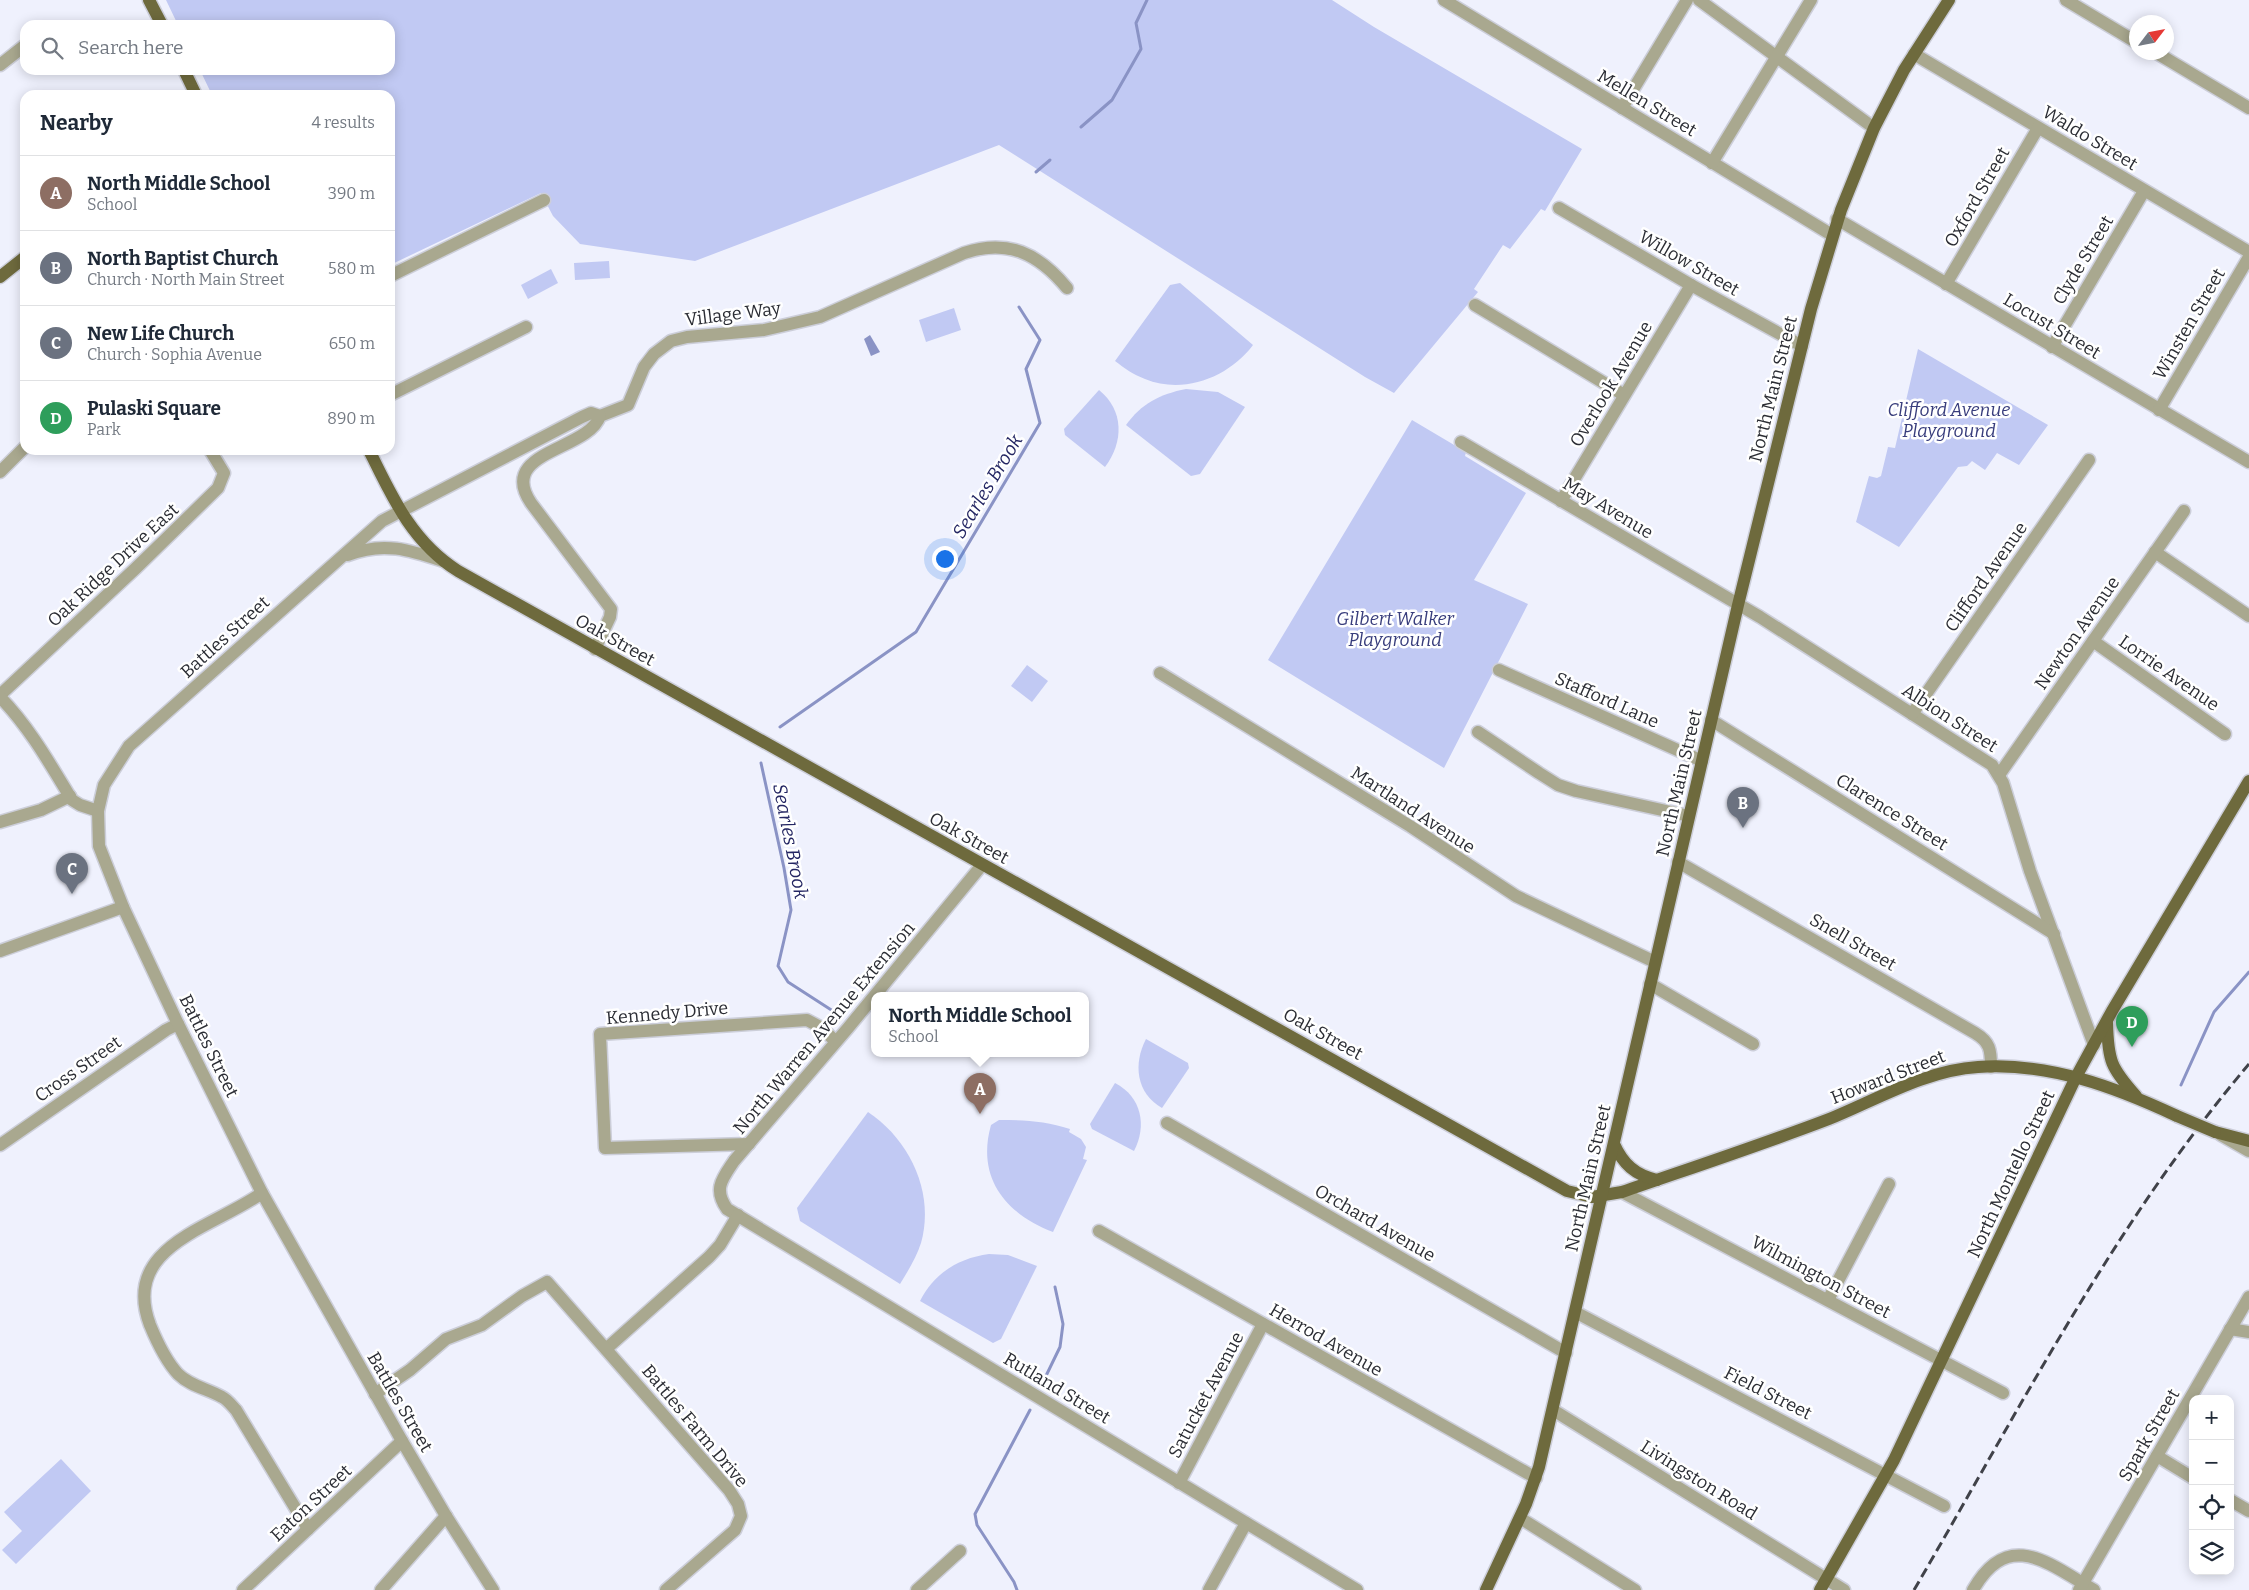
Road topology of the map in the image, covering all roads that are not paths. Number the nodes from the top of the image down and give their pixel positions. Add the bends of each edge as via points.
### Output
1 (149, 0) edge
2 (1444, 0) edge
3 (1687, 0) edge
4 (1699, 0) edge
5 (1811, 0) edge
6 (1949, 0) edge
7 (2066, 0) edge
8 (159, 20) edge
9 (2129, 38) edge
10 (20, 49) edge
11 (1914, 54) junction
12 (1776, 57) junction
13 (2168, 60) edge
14 (0, 65) edge
15 (186, 75) edge
16 (194, 90) edge
17 (1622, 108) junction
18 (2249, 108) edge
19 (1874, 128) junction
20 (2038, 128) junction
21 (1712, 163) junction
22 (2144, 191) junction
23 (544, 200) dead end
24 (1559, 208) dead end
25 (1838, 219) junction
26 (1832, 235) junction
27 (2249, 252) edge
28 (2249, 257) edge
29 (20, 261) edge
30 (395, 274) edge
31 (0, 277) edge
32 (1946, 284) junction
33 (1691, 285) junction
34 (1067, 288) dead end
35 (1475, 305) dead end
36 (526, 327) dead end
37 (1802, 346) junction
38 (2052, 347) junction
39 (395, 392) edge
40 (1624, 395) junction
41 (2159, 410) junction
42 (600, 416) junction
43 (1461, 442) dead end
44 (20, 452) edge
45 (213, 455) edge
46 (372, 455) edge
47 (2089, 460) dead end
48 (2249, 462) edge
49 (0, 472) edge
50 (1561, 501) junction
51 (399, 510) junction
52 (2184, 511) dead end
53 (2155, 552) junction
54 (337, 561) junction
55 (443, 561) junction
56 (1738, 605) junction
57 (2249, 616) edge
58 (2093, 641) junction
59 (595, 650) junction
60 (1499, 670) dead end
61 (1160, 673) dead end
62 (0, 696) edge
63 (1912, 714) junction
64 (1711, 720) junction
65 (1478, 732) dead end
66 (2225, 734) dead end
67 (1702, 761) junction
68 (1999, 775) junction
69 (2249, 781) edge
70 (70, 796) junction
71 (98, 811) junction
72 (1689, 816) junction
73 (0, 822) edge
74 (1678, 862) junction
75 (982, 865) junction
76 (124, 907) junction
77 (2054, 934) junction
78 (0, 951) edge
79 (1655, 962) junction
80 (1650, 984) junction
81 (877, 992) edge
82 (871, 999) edge
83 (2107, 1021) junction
84 (178, 1024) junction
85 (836, 1041) junction
86 (1753, 1044) dead end
87 (2094, 1045) junction
88 (1991, 1067) junction
89 (2076, 1077) junction
90 (2136, 1096) junction
91 (1167, 1123) dead end
92 (2214, 1132) junction
93 (2249, 1141) edge
94 (749, 1144) junction
95 (1614, 1144) junction
96 (0, 1145) edge
97 (2249, 1151) edge
98 (1656, 1180) junction
99 (1889, 1184) dead end
100 (1622, 1192) junction
101 (262, 1193) junction
102 (1600, 1197) junction
103 (738, 1215) junction
104 (1099, 1231) dead end
105 (2249, 1297) edge
106 (1828, 1300) junction
107 (1575, 1312) junction
108 (1264, 1324) junction
109 (2230, 1330) junction
110 (2249, 1332) edge
111 (606, 1349) junction
112 (1566, 1353) junction
113 (1942, 1360) junction
114 (2003, 1393) dead end
115 (375, 1394) junction
116 (1553, 1410) junction
117 (402, 1441) junction
118 (2157, 1456) junction
119 (1887, 1475) junction
120 (2189, 1476) edge
121 (1536, 1478) junction
122 (1179, 1483) junction
123 (2234, 1502) edge
124 (1944, 1506) dead end
125 (2249, 1511) edge
126 (446, 1516) junction
127 (1520, 1518) junction
128 (1246, 1523) junction
129 (308, 1529) junction
130 (960, 1551) dead end
131 (1824, 1585) edge
132 (2085, 1588) edge
133 (1353, 1589) edge
134 (243, 1590) edge
135 (381, 1590) edge
136 (493, 1590) edge
137 (666, 1590) edge
138 (917, 1590) edge
139 (1209, 1590) edge
140 (1486, 1590) edge
141 (1635, 1590) edge
142 (1844, 1590) edge
143 (1973, 1590) edge

1 - 8 main road
2 - 17 street, Mellen Street
3 - 17 street
4 - 12 street
5 - 12 street
6 - 11 main road, North Main Street
7 - 9 street
10 - 14 street
11 - 19 main road, North Main Street
11 - 20 street, Waldo Street
12 - 19 street
12 - 21 street
13 - 18 street
15 - 16 main road
17 - 21 street, Mellen Street
19 - 25 main road, North Main Street
20 - 22 street, Waldo Street
20 - 32 street, Oxford Street
21 - 26 street, Mellen Street
22 - 27 street, Waldo Street
22 - 38 street, Clyde Street
23 - 30 street
24 - 33 street, Willow Street
25 - 26 main road, North Main Street
25 - 32 street, Locust Street
26 - 37 main road, North Main Street
28 - 41 street, Winsten Street
29 - 31 main road
32 - 38 street, Locust Street
33 - 37 street, Willow Street
33 - 40 street, Overlook Avenue
34 - 42 street, Village Way via 1051,269 1029,255 1000,248 970,251 820,317 764,330 671,341 644,367 628,405
35 - 40 street
36 - 39 street
37 - 56 main road, North Main Street
38 - 41 street, Locust Street
40 - 50 street, Overlook Avenue
41 - 48 street, Locust Street
42 - 51 street, Battles Street via 591,413
42 - 59 street, Village Way via 597,425 588,432 532,463 522,482 531,503 611,610
43 - 50 street, May Avenue
44 - 49 street
45 - 62 street, Oak Ridge Drive East via 224,473 218,488
46 - 51 main road, Oak Street
47 - 63 street, Clifford Avenue
50 - 56 street, May Avenue
51 - 54 street, Battles Street
51 - 55 main road, Oak Street via 416,534
52 - 53 street, Newton Avenue
53 - 57 street
53 - 58 street, Newton Avenue
54 - 55 street, Battles Street via 364,549 389,546
54 - 71 street, Battles Street via 129,746 104,785
55 - 59 main road, Oak Street
56 - 63 street, Albion Street
56 - 64 main road, North Main Street
58 - 66 street, Lorrie Avenue
58 - 68 street, Newton Avenue
59 - 75 main road, Oak Street
60 - 67 street, Stafford Lane
61 - 79 street, Martland Avenue via 1410,826 1516,896
62 - 70 street via 40,746
63 - 68 street, Albion Street via 1988,762
64 - 67 main road, North Main Street
64 - 77 street, Clarence Street
65 - 72 street via 1558,785
67 - 72 main road, North Main Street
68 - 77 street, Albion Street
69 - 83 main road, North Montello Street
70 - 71 street via 80,805
70 - 73 street via 41,810
71 - 76 street, Battles Street via 99,846
72 - 74 main road, North Main Street
74 - 79 main road, North Main Street
74 - 88 street, Snell Street via 1976,1032 1991,1049
75 - 81 street, North Warren Avenue Extension
75 - 102 main road, Oak Street via 1475,1138 1555,1186 1576,1195
76 - 78 street
76 - 84 street, Battles Street
77 - 87 street, Albion Street
79 - 80 main road, North Main Street
80 - 86 street
80 - 95 main road, North Main Street
82 - 85 street, North Warren Avenue Extension
83 - 87 main road, North Montello Street
83 - 90 main road via 2107,1051 2112,1066
84 - 96 street, Cross Street
84 - 101 street, Battles Street
85 - 94 street, North Warren Avenue Extension
85 - 94 street, Kennedy Drive via 807,1020 600,1034 605,1148
87 - 89 main road, North Montello Street
88 - 89 main road, Howard Street via 2026,1068
88 - 98 main road, Howard Street via 1963,1068 1940,1074 1808,1127
89 - 90 main road, Howard Street
89 - 113 main road, North Montello Street
90 - 92 main road, Howard Street, bridge
91 - 112 street, Orchard Avenue
92 - 93 main road, Howard Street
92 - 97 street
94 - 103 street, North Warren Avenue Extension via 722,1179 720,1190 720,1199
95 - 98 main road via 1620,1157 1634,1171
95 - 102 main road, North Main Street
98 - 100 main road, Howard Street
99 - 106 street
100 - 102 main road, Howard Street
100 - 106 street, Wilmington Street
101 - 115 street, Battles Street
101 - 129 street via 163,1252 145,1278 144,1309 158,1344 178,1374 224,1398 236,1410
102 - 107 main road, North Main Street
103 - 111 street via 709,1257
103 - 122 street, Rutland Street
104 - 108 street, Herrod Avenue
105 - 109 street, Spark Street
106 - 113 street, Wilmington Street
107 - 112 main road, North Main Street
107 - 119 street, Field Street
108 - 121 street, Herrod Avenue
108 - 122 street, Satucket Avenue
109 - 110 street
109 - 118 street, Spark Street
111 - 115 street, Battles Farm Drive via 547,1282 482,1325 446,1339
111 - 137 street, Battles Farm Drive via 704,1459 738,1504 741,1516 735,1530
112 - 116 main road, North Main Street
113 - 114 street, Wilmington Street
113 - 119 main road, North Montello Street
115 - 117 street, Battles Street
116 - 121 main road, North Main Street
116 - 131 street, Livingston Road
117 - 126 street, Battles Street
117 - 129 street, Eaton Street
118 - 120 street
118 - 132 street, Spark Street
119 - 124 street, Field Street
119 - 131 main road, North Montello Street
121 - 127 main road, North Main Street
122 - 128 street, Rutland Street
123 - 125 street
126 - 135 street
126 - 136 street, Battles Street
127 - 140 main road, North Main Street
127 - 141 street
128 - 133 street, Rutland Street
128 - 139 street
129 - 134 street, Eaton Street
130 - 138 street
131 - 142 street
132 - 143 street via 2041,1560 2014,1555 1990,1565

